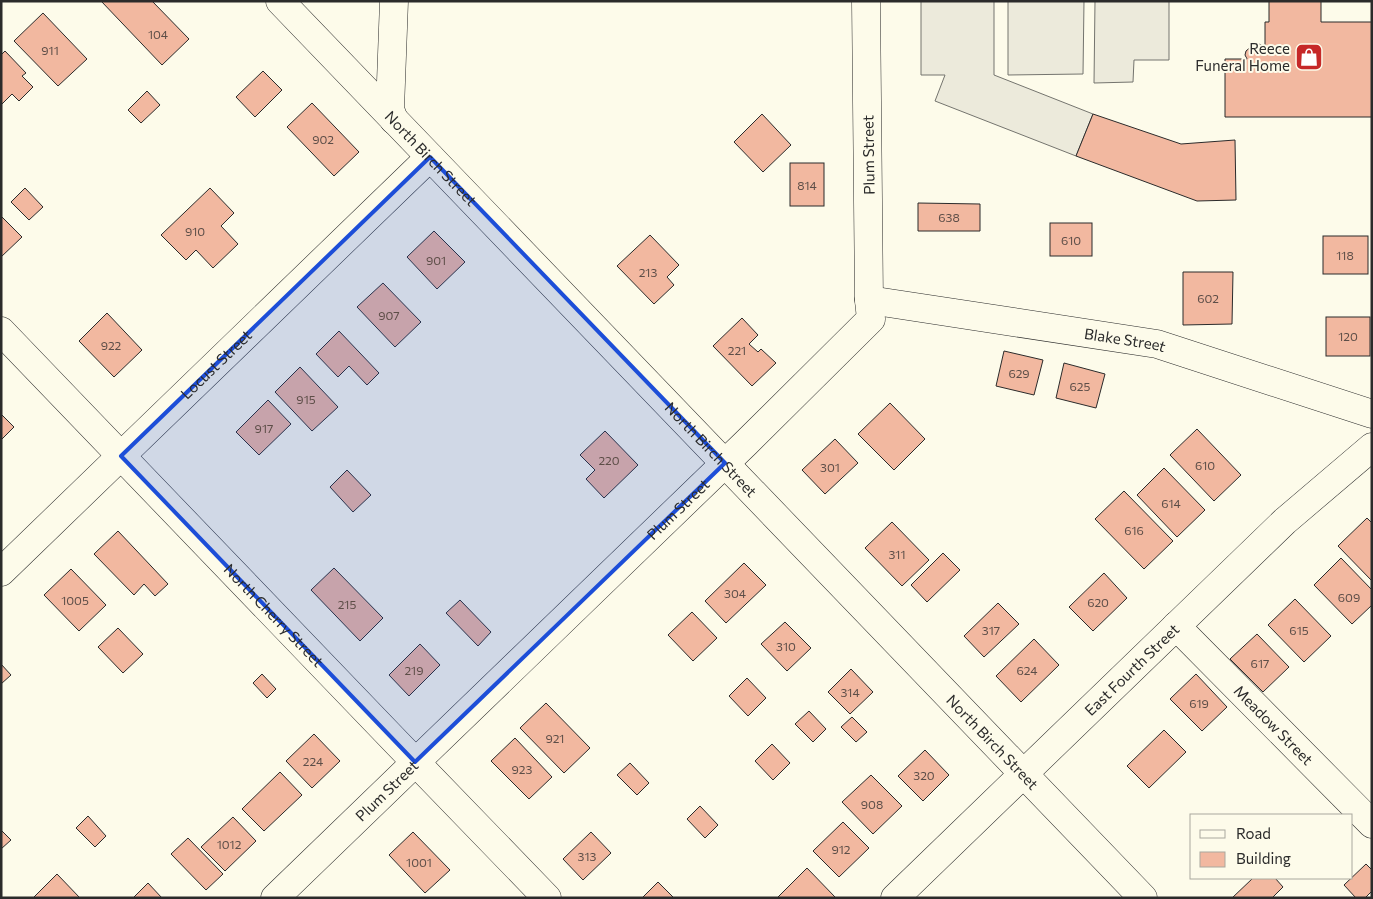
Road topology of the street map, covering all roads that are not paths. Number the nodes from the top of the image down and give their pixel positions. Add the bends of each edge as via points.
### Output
1 (280, 1) edge
2 (394, 1) edge
3 (866, 1) edge
4 (394, 120) junction
5 (430, 157) junction
6 (869, 300) junction
7 (1, 331) edge
8 (1372, 414) edge
9 (1372, 447) edge
10 (121, 456) junction
11 (724, 463) junction
12 (1, 572) edge
13 (1176, 626) junction
14 (415, 762) junction
15 (1024, 774) junction
16 (1372, 824) edge
17 (276, 898) edge
18 (547, 898) edge
19 (895, 898) edge
20 (1143, 898) edge

1 - 4 street, North Birch Street
2 - 4 street via 390,109
3 - 6 street, Plum Street
4 - 5 street, North Birch Street
5 - 10 street, Locust Street
5 - 11 street, North Birch Street
6 - 8 street, Blake Street via 1157,344
6 - 11 street, Plum Street via 870,319
7 - 10 street, North Cherry Street
9 - 13 street, East Fourth Street via 1285,521
10 - 12 street, Locust Street
10 - 14 street, North Cherry Street
11 - 14 street, Plum Street
11 - 15 street, North Birch Street
13 - 15 street, East Fourth Street
13 - 16 street, Meadow Street
14 - 17 street, Plum Street
14 - 18 street, North Cherry Street
15 - 19 street, East Fourth Street
15 - 20 street, North Birch Street

